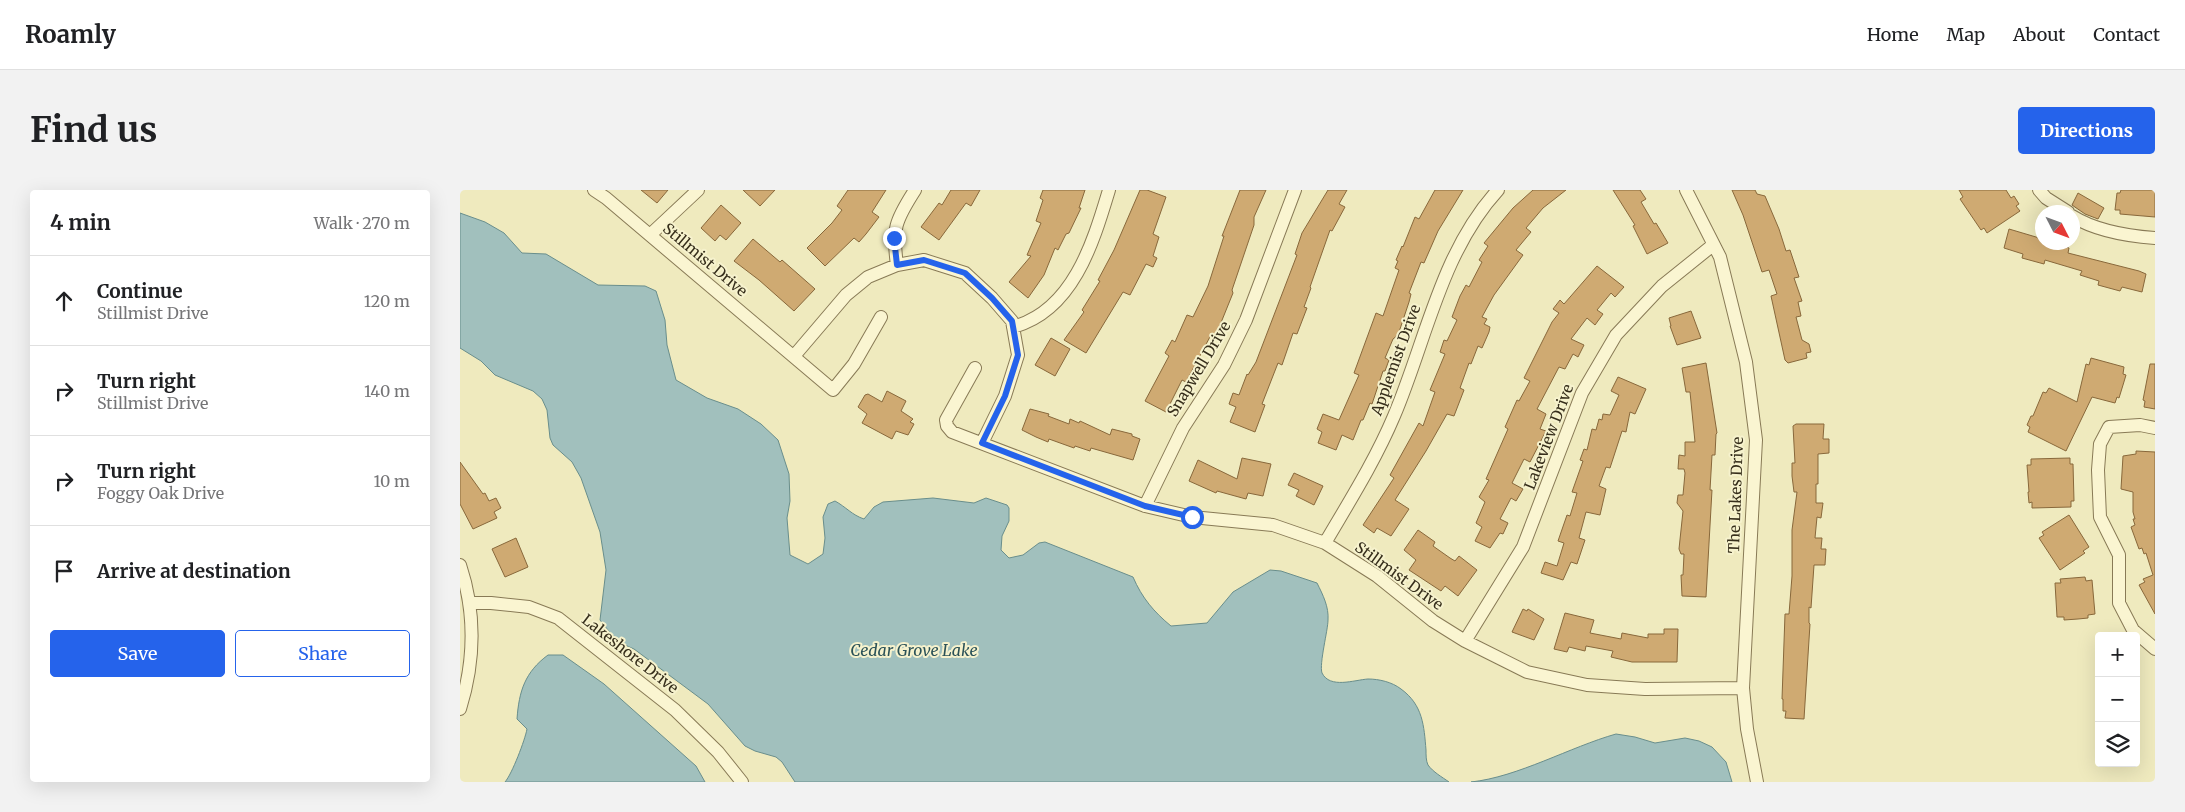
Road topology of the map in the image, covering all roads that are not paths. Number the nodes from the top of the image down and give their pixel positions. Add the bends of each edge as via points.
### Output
1 (594, 190) edge
2 (698, 190) edge
3 (915, 190) edge
4 (1109, 190) edge
5 (1295, 190) edge
6 (1498, 190) edge
7 (1686, 190) edge
8 (2039, 190) edge
9 (2057, 205) edge
10 (2080, 221) edge
11 (650, 235) junction
12 (2155, 238) edge
13 (1713, 245) junction
14 (897, 265) junction
15 (881, 317) dead end
16 (1013, 327) junction
17 (794, 356) junction
18 (975, 368) dead end
19 (2155, 428) edge
20 (982, 443) junction
21 (1145, 506) junction
22 (1325, 543) junction
23 (460, 565) edge
24 (470, 604) junction
25 (1465, 642) junction
26 (2152, 644) edge
27 (1743, 688) junction
28 (460, 709) edge
29 (742, 782) edge
30 (1757, 782) edge

1 - 11 street, Stillmist Drive
2 - 11 street
3 - 14 street via 900,213 894,238
4 - 16 street via 1096,234 1074,280 1053,306 1028,324
5 - 21 street, Snapwell Drive via 1246,320 1224,365 1183,428
6 - 22 street, Applemist Drive via 1463,237 1394,418
7 - 13 street, The Lakes Drive
8 - 9 street
10 - 12 street via 2127,236
11 - 17 street, Stillmist Drive
13 - 25 street, Lakeview Drive via 1662,286 1616,335 1582,393 1523,547
13 - 27 street, The Lakes Drive via 1720,257 1746,362 1756,440
14 - 16 street via 924,260 965,273 992,298 1012,321
14 - 17 street via 868,277 846,295
15 - 17 street, Stillmist Drive via 854,364 833,390
16 - 20 street via 1018,355 1005,396
18 - 20 street, Stillmist Drive via 946,420 952,432
19 - 26 street via 2109,428 2100,444 2098,470 2100,517 2119,555 2119,603 2132,630
20 - 21 street, Stillmist Drive
21 - 22 street, Stillmist Drive via 1192,517 1272,525
22 - 25 street, Stillmist Drive via 1378,576 1433,621
23 - 24 street
24 - 28 street via 473,637 469,682
24 - 29 street, Lakeshore Drive via 529,607 558,618 675,710 718,752
25 - 27 street, Stillmist Drive via 1527,672 1587,685 1645,689
27 - 30 street, The Lakes Drive

